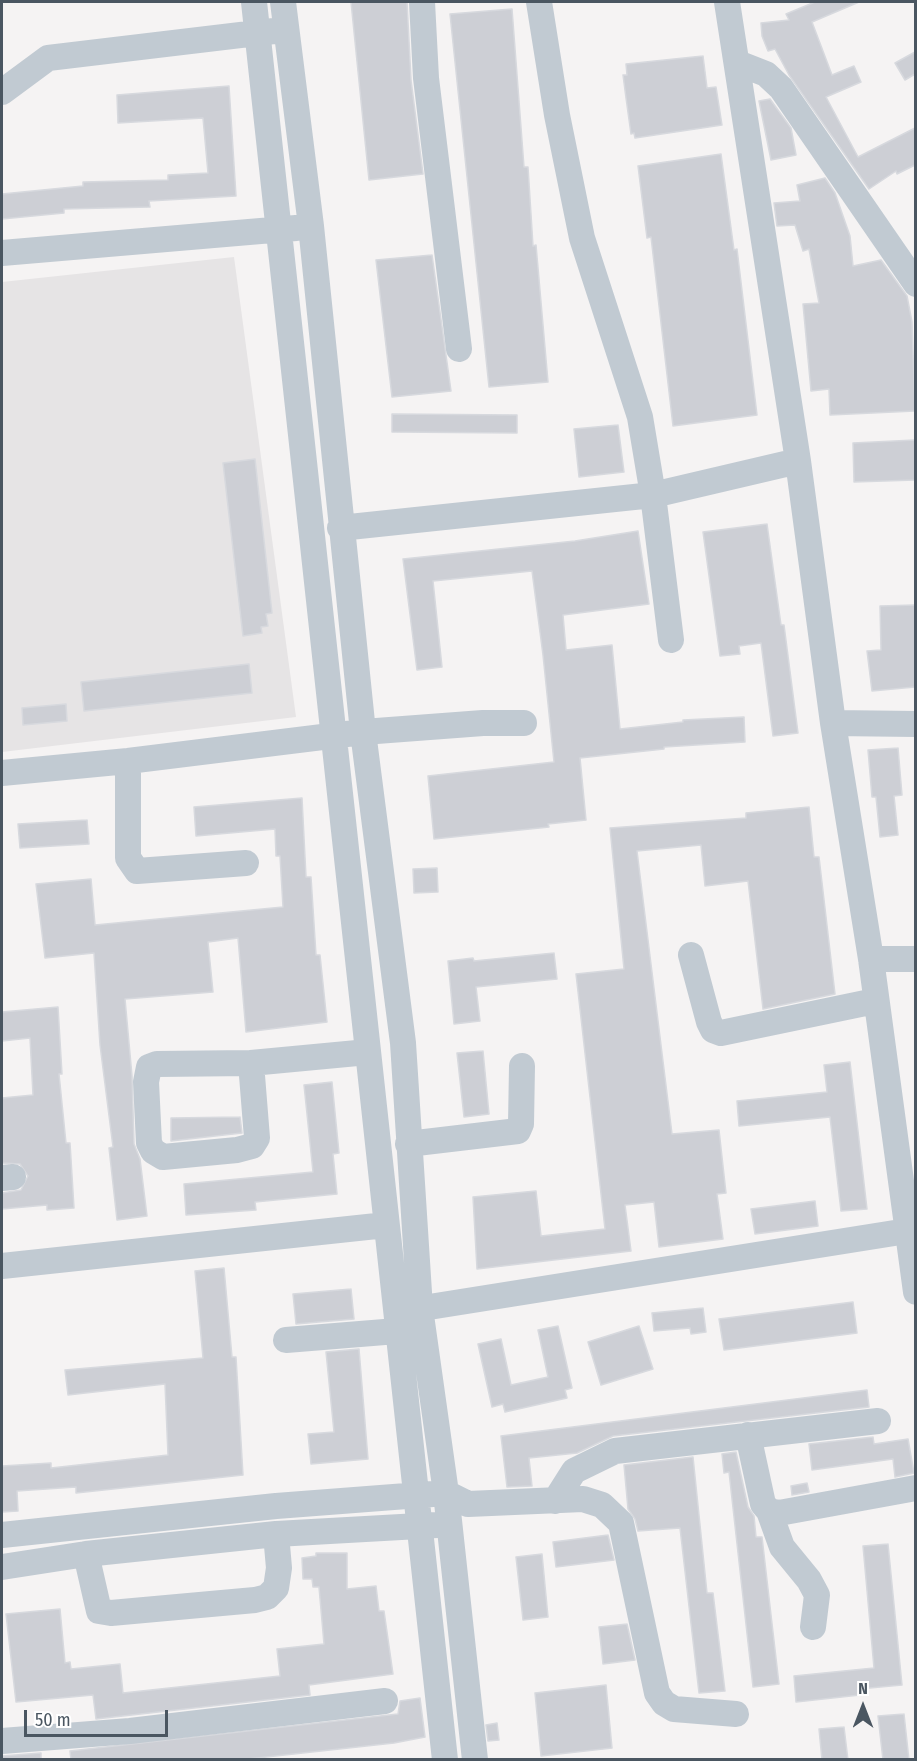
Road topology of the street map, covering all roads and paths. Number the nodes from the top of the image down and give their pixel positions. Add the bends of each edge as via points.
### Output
1 (254, 2) edge
2 (283, 2) edge
3 (422, 2) edge
4 (539, 2) edge
5 (727, 2) edge
6 (286, 30) junction
7 (258, 34) junction
8 (738, 63) junction
9 (2, 92) edge
10 (311, 226) junction
11 (278, 231) junction
12 (2, 253) edge
13 (915, 284) edge
14 (459, 349) dead end
15 (798, 461) junction
16 (653, 495) junction
17 (340, 528) junction
18 (671, 640) dead end
19 (524, 723) dead end
20 (833, 723) junction
21 (915, 724) edge
22 (363, 732) junction
23 (334, 737) junction
24 (128, 761) junction
25 (2, 773) edge
26 (246, 863) dead end
27 (691, 955) dead end
28 (871, 959) junction
29 (915, 959) edge
30 (875, 1001) junction
31 (368, 1052) junction
32 (251, 1063) junction
33 (522, 1066) dead end
34 (408, 1144) junction
35 (386, 1225) junction
36 (907, 1231) junction
37 (2, 1266) edge
38 (915, 1292) edge
39 (420, 1308) junction
40 (396, 1322) junction
41 (286, 1340) dead end
42 (878, 1420) dead end
43 (748, 1435) junction
44 (915, 1488) edge
45 (417, 1497) junction
46 (457, 1499) junction
47 (555, 1501) junction
48 (769, 1511) junction
49 (449, 1524) junction
50 (420, 1527) junction
51 (276, 1534) junction
52 (2, 1535) edge
53 (86, 1554) junction
54 (2, 1567) edge
55 (813, 1627) dead end
56 (386, 1701) dead end
57 (736, 1714) dead end
58 (2, 1741) edge
59 (446, 1760) edge
60 (475, 1760) edge

1 - 7 street
2 - 6 street
3 - 14 street via 426,78
4 - 16 street via 582,238 640,417
5 - 8 street
6 - 7 street
6 - 10 street
7 - 9 street via 48,58
7 - 11 street
8 - 13 street via 766,74 781,88
8 - 15 street
10 - 11 street
10 - 17 street
11 - 12 street
11 - 23 street
15 - 16 street
15 - 20 street
16 - 17 street
16 - 18 street
17 - 22 street
19 - 22 street
20 - 21 street
20 - 28 street
22 - 23 street
22 - 34 street via 403,1043
23 - 24 street
23 - 31 street
24 - 25 street
24 - 26 street via 128,858 137,871
27 - 30 street via 709,1022 713,1030 721,1033
28 - 29 street
28 - 30 street
30 - 36 street
31 - 32 street
31 - 35 street
32 - 32 street via 149,1067 146,1082 149,1143 153,1151 163,1157 252,1146 257,1138
33 - 34 street via 522,1124 518,1131
34 - 39 street
35 - 37 street
35 - 40 street
36 - 38 street
36 - 39 street
39 - 40 street
39 - 46 street
40 - 41 street
40 - 45 street
42 - 43 street
43 - 47 street via 615,1451 574,1471
43 - 48 street via 763,1504
44 - 48 street via 779,1513
45 - 46 street
45 - 50 street
45 - 52 street via 276,1506
46 - 47 street
46 - 49 street
47 - 57 street via 583,1499 602,1505 621,1523 657,1693 663,1703 674,1709
48 - 55 street via 782,1547 817,1595
49 - 50 street
49 - 60 street
50 - 51 street
50 - 59 street
51 - 53 street
51 - 53 street via 276,1588 267,1598 255,1600 99,1611
53 - 54 street
56 - 58 street via 142,1730

